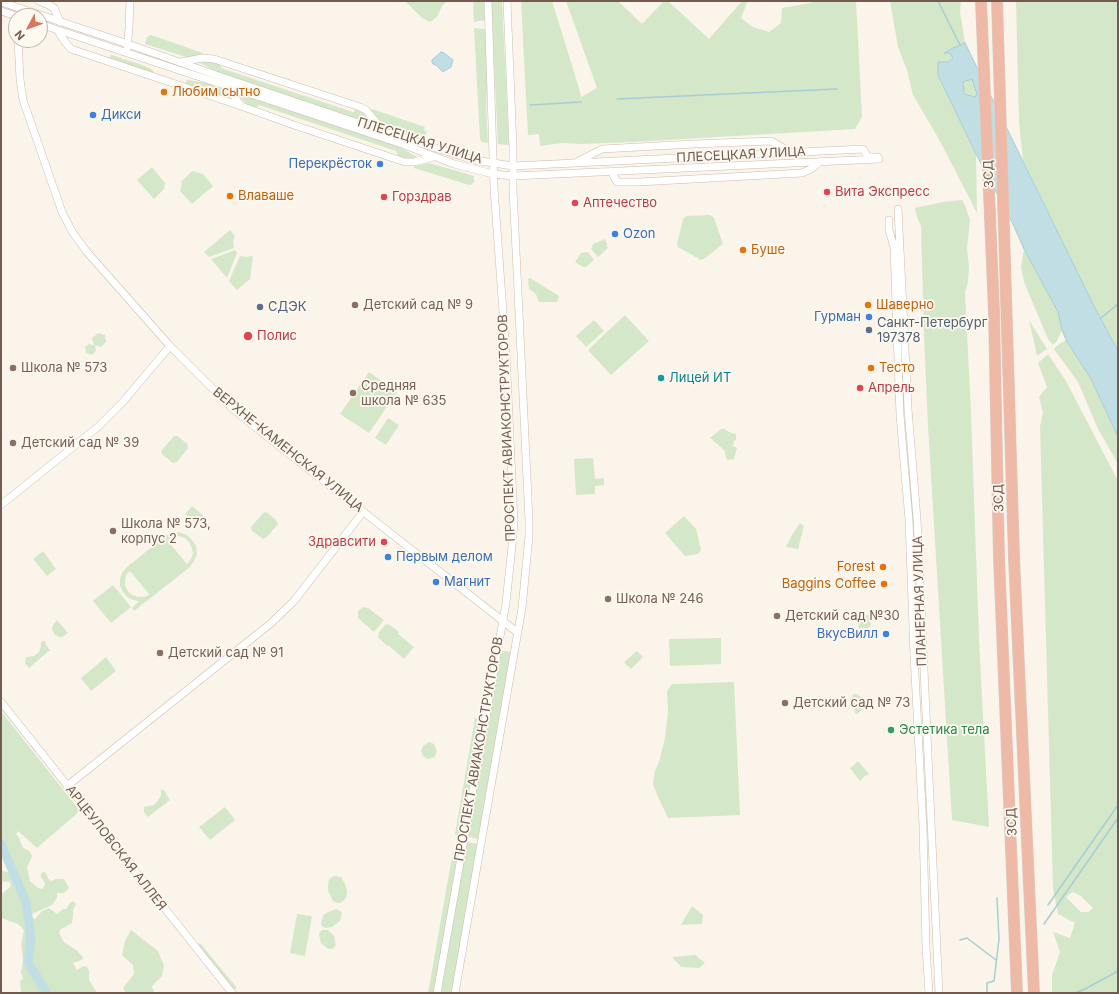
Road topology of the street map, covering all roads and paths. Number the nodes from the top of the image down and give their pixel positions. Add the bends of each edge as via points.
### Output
1 (39, 1) edge
2 (130, 1) edge
3 (488, 1) edge
4 (507, 1) edge
5 (981, 1) edge
6 (997, 1) edge
7 (1, 2) edge
8 (13, 8) edge
9 (48, 19) edge
10 (60, 22) junction
11 (48, 27) edge
12 (58, 31) junction
13 (128, 44) junction
14 (18, 48) edge
15 (126, 53) junction
16 (181, 62) junction
17 (227, 86) junction
18 (241, 106) junction
19 (385, 132) junction
20 (790, 152) junction
21 (433, 157) junction
22 (821, 161) junction
23 (493, 162) junction
24 (576, 162) junction
25 (513, 166) junction
26 (610, 172) junction
27 (494, 174) junction
28 (513, 176) junction
29 (898, 209) dead end
30 (889, 220) dead end
31 (170, 346) junction
32 (1, 505) edge
33 (363, 512) junction
34 (502, 620) junction
35 (517, 632) junction
36 (1, 702) edge
37 (67, 786) junction
38 (232, 993) edge
39 (437, 993) edge
40 (455, 993) edge
41 (929, 993) edge
42 (938, 993) edge
43 (1017, 993) edge
44 (1034, 993) edge

1 - 10 street via 54,8
2 - 13 street
3 - 23 street, ПРОСПЕКТ АВИАКОНСТРУКТОРОВ
4 - 25 street, ПРОСПЕКТ АВИАКОНСТРУКТОРОВ
5 - 43 highway, ЗСД via 994,312 999,558
6 - 44 highway, ЗСД via 1014,558
7 - 8 street, ПЛЕСЕЦКАЯ УЛИЦА
9 - 10 street, ПЛЕСЕЦКАЯ УЛИЦА
10 - 13 street, ПЛЕСЕЦКАЯ УЛИЦА
11 - 12 street, ПЛЕСЕЦКАЯ УЛИЦА
12 - 15 street, ПЛЕСЕЦКАЯ УЛИЦА
12 - 18 street via 71,49
13 - 15 street
13 - 16 street, ПЛЕСЕЦКАЯ УЛИЦА
14 - 31 street, ВЕРХНЕ-КАМЕНСКАЯ УЛИЦА via 23,100 68,223 90,257
15 - 17 street, ПЛЕСЕЦКАЯ УЛИЦА
16 - 19 street, ПЛЕСЕЦКАЯ УЛИЦА
16 - 19 street via 202,58 214,59 360,107 366,110
17 - 18 street
17 - 21 street, ПЛЕСЕЦКАЯ УЛИЦА via 402,144
18 - 21 street via 405,162
19 - 23 street, ПЛЕСЕЦКАЯ УЛИЦА via 468,158
20 - 22 street, ПЛЕСЕЦКАЯ УЛИЦА via 863,149 868,157 879,158
20 - 24 street, ПЛЕСЕЦКАЯ УЛИЦА
20 - 24 street via 771,141 694,144 602,149
21 - 27 street, ПЛЕСЕЦКАЯ УЛИЦА
22 - 26 street, ПЛЕСЕЦКАЯ УЛИЦА
22 - 26 street via 802,173 639,182 617,182
23 - 25 street, ПЛЕСЕЦКАЯ УЛИЦА
23 - 27 street, ПРОСПЕКТ АВИАКОНСТРУКТОРОВ
24 - 25 street, ПЛЕСЕЦКАЯ УЛИЦА
25 - 28 street, ПРОСПЕКТ АВИАКОНСТРУКТОРОВ
26 - 28 street, ПЛЕСЕЦКАЯ УЛИЦА
27 - 28 street, ПЛЕСЕЦКАЯ УЛИЦА
27 - 34 street, ПРОСПЕКТ АВИАКОНСТРУКТОРОВ via 514,522 508,588
28 - 35 street, ПРОСПЕКТ АВИАКОНСТРУКТОРОВ via 529,520 526,575
29 - 42 street, ПЛАНЕРНАЯ УЛИЦА via 908,409 917,519
30 - 41 street, ПЛАНЕРНАЯ УЛИЦА via 894,247 900,415 909,520
31 - 32 street via 99,426
31 - 33 street, ВЕРХНЕ-КАМЕНСКАЯ УЛИЦА via 258,430
33 - 34 street, ВЕРХНЕ-КАМЕНСКАЯ УЛИЦА
33 - 37 street via 294,601 270,624
34 - 35 street, ВЕРХНЕ-КАМЕНСКАЯ УЛИЦА
34 - 39 street, ПРОСПЕКТ АВИАКОНСТРУКТОРОВ
35 - 40 street, ПРОСПЕКТ АВИАКОНСТРУКТОРОВ
36 - 37 street, АРЦЕУЛОВСКАЯ АЛЛЕЯ
37 - 38 street, АРЦЕУЛОВСКАЯ АЛЛЕЯ

